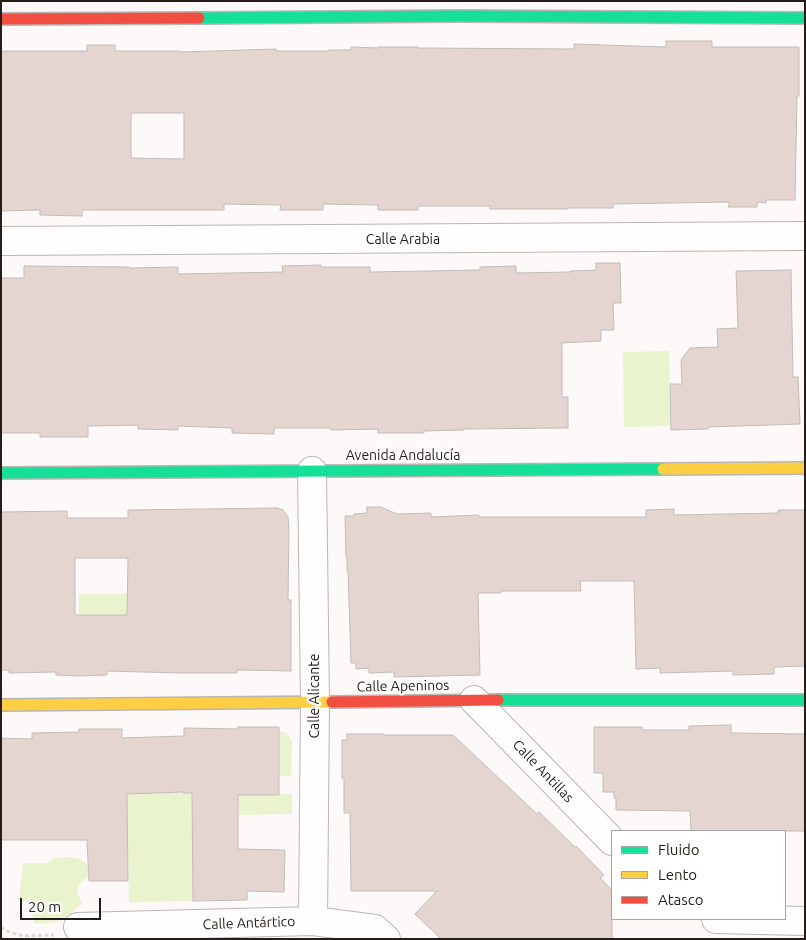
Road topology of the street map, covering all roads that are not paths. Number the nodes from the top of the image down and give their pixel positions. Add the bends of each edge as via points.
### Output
1 (805, 18) edge
2 (1, 19) edge
3 (805, 236) edge
4 (1, 241) edge
5 (805, 468) edge
6 (312, 471) junction
7 (1, 473) edge
8 (474, 700) junction
9 (805, 700) edge
10 (315, 702) junction
11 (1, 704) edge
12 (611, 840) edge
13 (760, 920) edge
14 (313, 921) junction
15 (805, 921) edge
16 (78, 927) road end
17 (386, 939) edge

1 - 2 street
3 - 4 street, Calle Arabia
5 - 6 street, Avenida Andalucía
6 - 7 street, Avenida Andalucía
6 - 10 street, Calle Alicante
8 - 9 street, Calle Apeninos
8 - 10 street, Calle Apeninos
8 - 12 street, Calle Antillas
10 - 11 street, Calle Apeninos
10 - 14 street, Calle Alicante
13 - 15 street
14 - 16 street, Calle Antártico
14 - 17 street, Calle Antártico via 375,929

